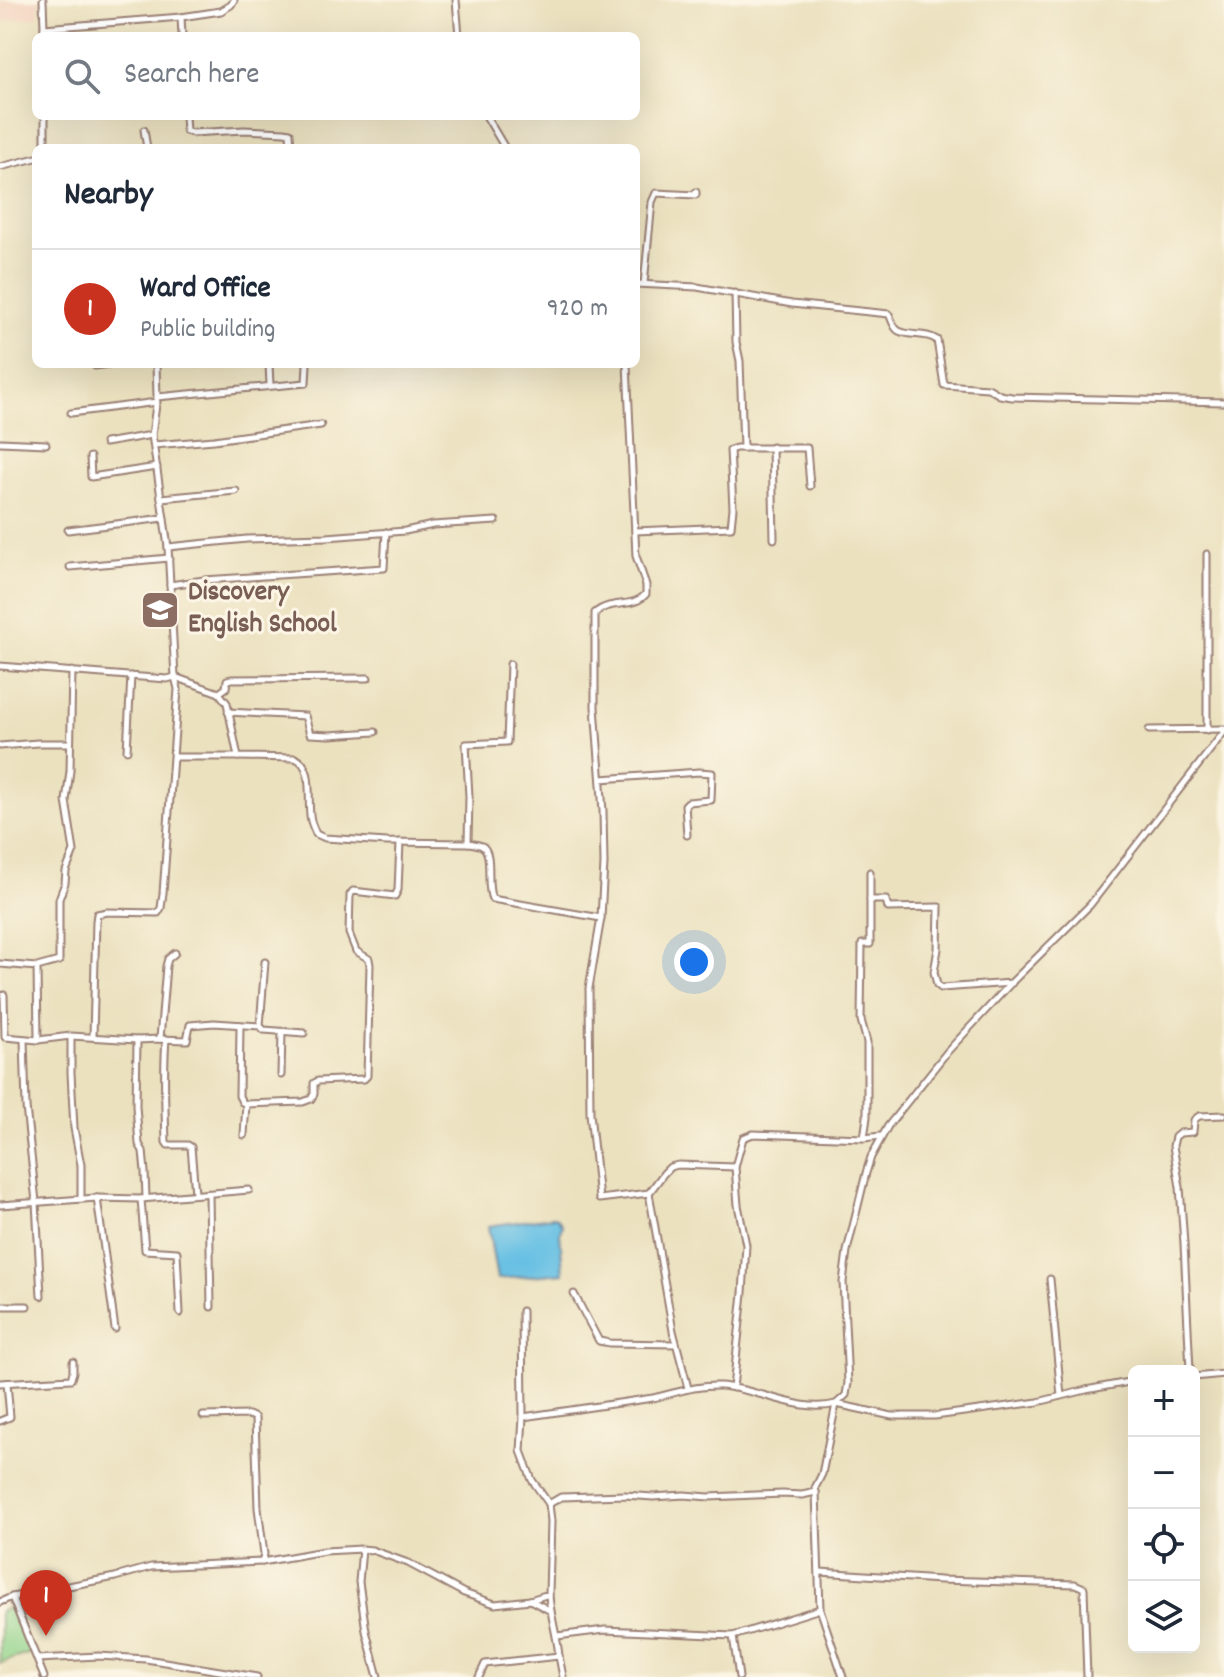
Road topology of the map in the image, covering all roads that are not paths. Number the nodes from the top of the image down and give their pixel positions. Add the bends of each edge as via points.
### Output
1 (43, 0) edge
2 (234, 0) edge
3 (456, 0) edge
4 (181, 17) junction
5 (44, 28) junction
6 (44, 32) edge
7 (182, 32) edge
8 (459, 32) edge
9 (45, 120) edge
10 (185, 120) edge
11 (488, 120) edge
12 (144, 130) dead end
13 (45, 144) edge
14 (146, 144) edge
15 (291, 144) edge
16 (503, 144) edge
17 (32, 159) edge
18 (0, 167) edge
19 (696, 192) dead end
20 (640, 284) edge
21 (644, 284) junction
22 (735, 293) junction
23 (156, 368) edge
24 (269, 368) edge
25 (307, 368) edge
26 (627, 368) edge
27 (270, 385) junction
28 (157, 400) junction
29 (1224, 402) edge
30 (71, 413) dead end
31 (321, 425) dead end
32 (152, 435) junction
33 (0, 442) edge
34 (105, 443) dead end
35 (46, 444) dead end
36 (154, 445) junction
37 (772, 447) junction
38 (743, 448) junction
39 (90, 457) dead end
40 (157, 467) junction
41 (810, 486) dead end
42 (236, 491) dead end
43 (161, 498) junction
44 (164, 518) junction
45 (496, 521) dead end
46 (68, 530) dead end
47 (635, 531) junction
48 (386, 532) junction
49 (774, 539) dead end
50 (168, 547) junction
51 (1207, 554) dead end
52 (169, 558) junction
53 (70, 567) dead end
54 (170, 585) junction
55 (510, 664) dead end
56 (0, 666) edge
57 (72, 671) junction
58 (131, 676) junction
59 (175, 677) junction
60 (368, 678) dead end
61 (219, 693) junction
62 (228, 712) junction
63 (1149, 730) dead end
64 (1207, 730) junction
65 (1224, 731) edge
66 (375, 732) dead end
67 (70, 743) junction
68 (0, 746) edge
69 (127, 750) dead end
70 (174, 757) junction
71 (238, 757) junction
72 (601, 779) junction
73 (687, 835) dead end
74 (400, 842) junction
75 (468, 843) junction
76 (870, 872) dead end
77 (870, 900) junction
78 (601, 918) junction
79 (175, 953) dead end
80 (265, 962) dead end
81 (0, 964) edge
82 (37, 967) junction
83 (1012, 983) junction
84 (4, 995) dead end
85 (240, 1025) junction
86 (260, 1026) junction
87 (282, 1032) junction
88 (304, 1033) dead end
89 (71, 1036) junction
90 (2, 1037) edge
91 (93, 1037) junction
92 (24, 1039) junction
93 (163, 1039) junction
94 (38, 1040) junction
95 (137, 1040) junction
96 (281, 1075) dead end
97 (246, 1104) junction
98 (1224, 1115) edge
99 (244, 1135) dead end
100 (882, 1136) junction
101 (864, 1138) junction
102 (735, 1167) junction
103 (249, 1190) dead end
104 (195, 1193) junction
105 (649, 1193) junction
106 (209, 1194) junction
107 (97, 1198) junction
108 (144, 1198) junction
109 (81, 1199) junction
110 (36, 1202) junction
111 (0, 1205) edge
112 (1050, 1279) dead end
113 (574, 1294) dead end
114 (41, 1296) dead end
115 (0, 1306) edge
116 (27, 1306) dead end
117 (211, 1307) dead end
118 (522, 1311) dead end
119 (180, 1313) dead end
120 (115, 1329) dead end
121 (676, 1344) junction
122 (73, 1362) dead end
123 (1190, 1365) edge
124 (1224, 1374) edge
125 (1200, 1376) edge
126 (1128, 1382) edge
127 (4, 1383) edge
128 (688, 1388) junction
129 (733, 1388) junction
130 (1061, 1396) junction
131 (836, 1404) junction
132 (203, 1416) dead end
133 (523, 1417) junction
134 (0, 1421) edge
135 (816, 1492) junction
136 (549, 1504) junction
137 (362, 1549) junction
138 (262, 1562) junction
139 (820, 1572) junction
140 (549, 1594) junction
141 (12, 1597) junction
142 (530, 1600) junction
143 (0, 1602) edge
144 (820, 1609) junction
145 (549, 1610) junction
146 (557, 1636) junction
147 (733, 1636) junction
148 (559, 1656) junction
149 (37, 1659) junction
150 (44, 1677) edge
151 (257, 1677) edge
152 (378, 1677) edge
153 (479, 1677) edge
154 (563, 1677) edge
155 (739, 1677) edge
156 (843, 1677) edge
157 (1087, 1677) edge

1 - 5 street
2 - 4 street via 221,11
3 - 8 street
4 - 5 street
4 - 7 street
5 - 6 street
9 - 13 street
10 - 15 street via 186,131 192,133 284,132 290,133
11 - 16 street
12 - 14 street
17 - 18 street
19 - 21 street via 656,193
20 - 21 street
21 - 22 street
22 - 29 street via 889,314 899,331 937,340 944,385 988,388 1012,397
22 - 38 street
23 - 28 street
24 - 27 street
25 - 27 street via 306,383
26 - 47 street
27 - 28 street
28 - 30 street
28 - 32 street
31 - 36 street
32 - 34 street
32 - 36 street
33 - 35 street
36 - 40 street
37 - 38 street
37 - 41 street via 807,448
37 - 49 street
38 - 47 street via 730,450 731,527
39 - 40 street via 91,477
40 - 43 street
42 - 43 street
43 - 44 street
44 - 46 street
44 - 50 street
45 - 48 street
47 - 72 street via 646,594 595,613
48 - 50 street
48 - 54 street via 384,568
50 - 52 street
51 - 64 street
52 - 53 street
52 - 54 street
54 - 59 street
55 - 75 street via 507,742 466,744
56 - 57 street
57 - 58 street
57 - 67 street
58 - 59 street
58 - 69 street
59 - 61 street
59 - 70 street
60 - 61 street via 231,679
61 - 62 street
62 - 66 street via 305,716 310,734
62 - 71 street
63 - 64 street
64 - 65 street
65 - 83 street via 1090,905
67 - 68 street
67 - 82 street via 66,801 74,851 59,899 60,955 59,961
70 - 71 street
70 - 91 street via 161,908 152,914 97,914
71 - 74 street via 301,761 307,769 316,834
72 - 73 street via 712,773 711,800 685,805
72 - 78 street
74 - 75 street
74 - 97 street via 395,896 353,891 350,895 349,933 356,951 370,965 367,1076 318,1081 311,1099 303,1102
75 - 78 street via 487,851 492,899
76 - 77 street
77 - 83 street via 886,900 888,908 939,907 934,972 941,988
77 - 101 street via 870,944 862,944 861,958 861,1020 867,1042
78 - 105 street via 589,988 590,1113 599,1199
79 - 93 street via 166,966
80 - 86 street
81 - 82 street
82 - 94 street
83 - 100 street via 947,1052
84 - 90 street
85 - 86 street
85 - 93 street via 190,1025 187,1040
85 - 97 street via 239,1096
86 - 87 street
87 - 88 street
87 - 96 street
89 - 91 street
89 - 94 street
89 - 109 street
90 - 92 street
91 - 95 street
92 - 94 street
92 - 110 street
93 - 95 street
93 - 104 street via 166,1142 191,1147
95 - 108 street
97 - 99 street
98 - 123 street via 1199,1116 1193,1132 1180,1133 1173,1146
100 - 101 street
100 - 131 street via 866,1173 847,1251 843,1282 848,1383 846,1395
101 - 102 street via 753,1134 743,1138
102 - 105 street via 670,1167
102 - 129 street via 746,1245
103 - 106 street
104 - 106 street
104 - 108 street
105 - 121 street
106 - 117 street
107 - 108 street
107 - 109 street
107 - 120 street
108 - 119 street via 145,1250 177,1252
109 - 110 street
110 - 111 street
110 - 114 street
112 - 130 street
113 - 121 street via 599,1341
115 - 116 street
118 - 133 street
121 - 128 street
122 - 127 street via 71,1379
124 - 125 street
126 - 130 street
127 - 134 street via 10,1417
128 - 129 street
128 - 133 street
129 - 131 street via 805,1405
130 - 131 street via 935,1416 892,1416
131 - 135 street
132 - 138 street via 255,1418
133 - 136 street via 521,1451
135 - 136 street via 561,1497
135 - 139 street
136 - 140 street
137 - 138 street
137 - 142 street via 408,1563 495,1604
137 - 152 street via 359,1582
138 - 141 street via 151,1567
139 - 144 street
139 - 157 street via 1075,1584 1084,1588
140 - 142 street
140 - 145 street
141 - 143 street
141 - 149 street
142 - 145 street
144 - 147 street
144 - 156 street
145 - 146 street
146 - 147 street via 605,1630
146 - 148 street
147 - 155 street
148 - 153 street via 485,1664
148 - 154 street
149 - 150 street
149 - 151 street via 146,1659

